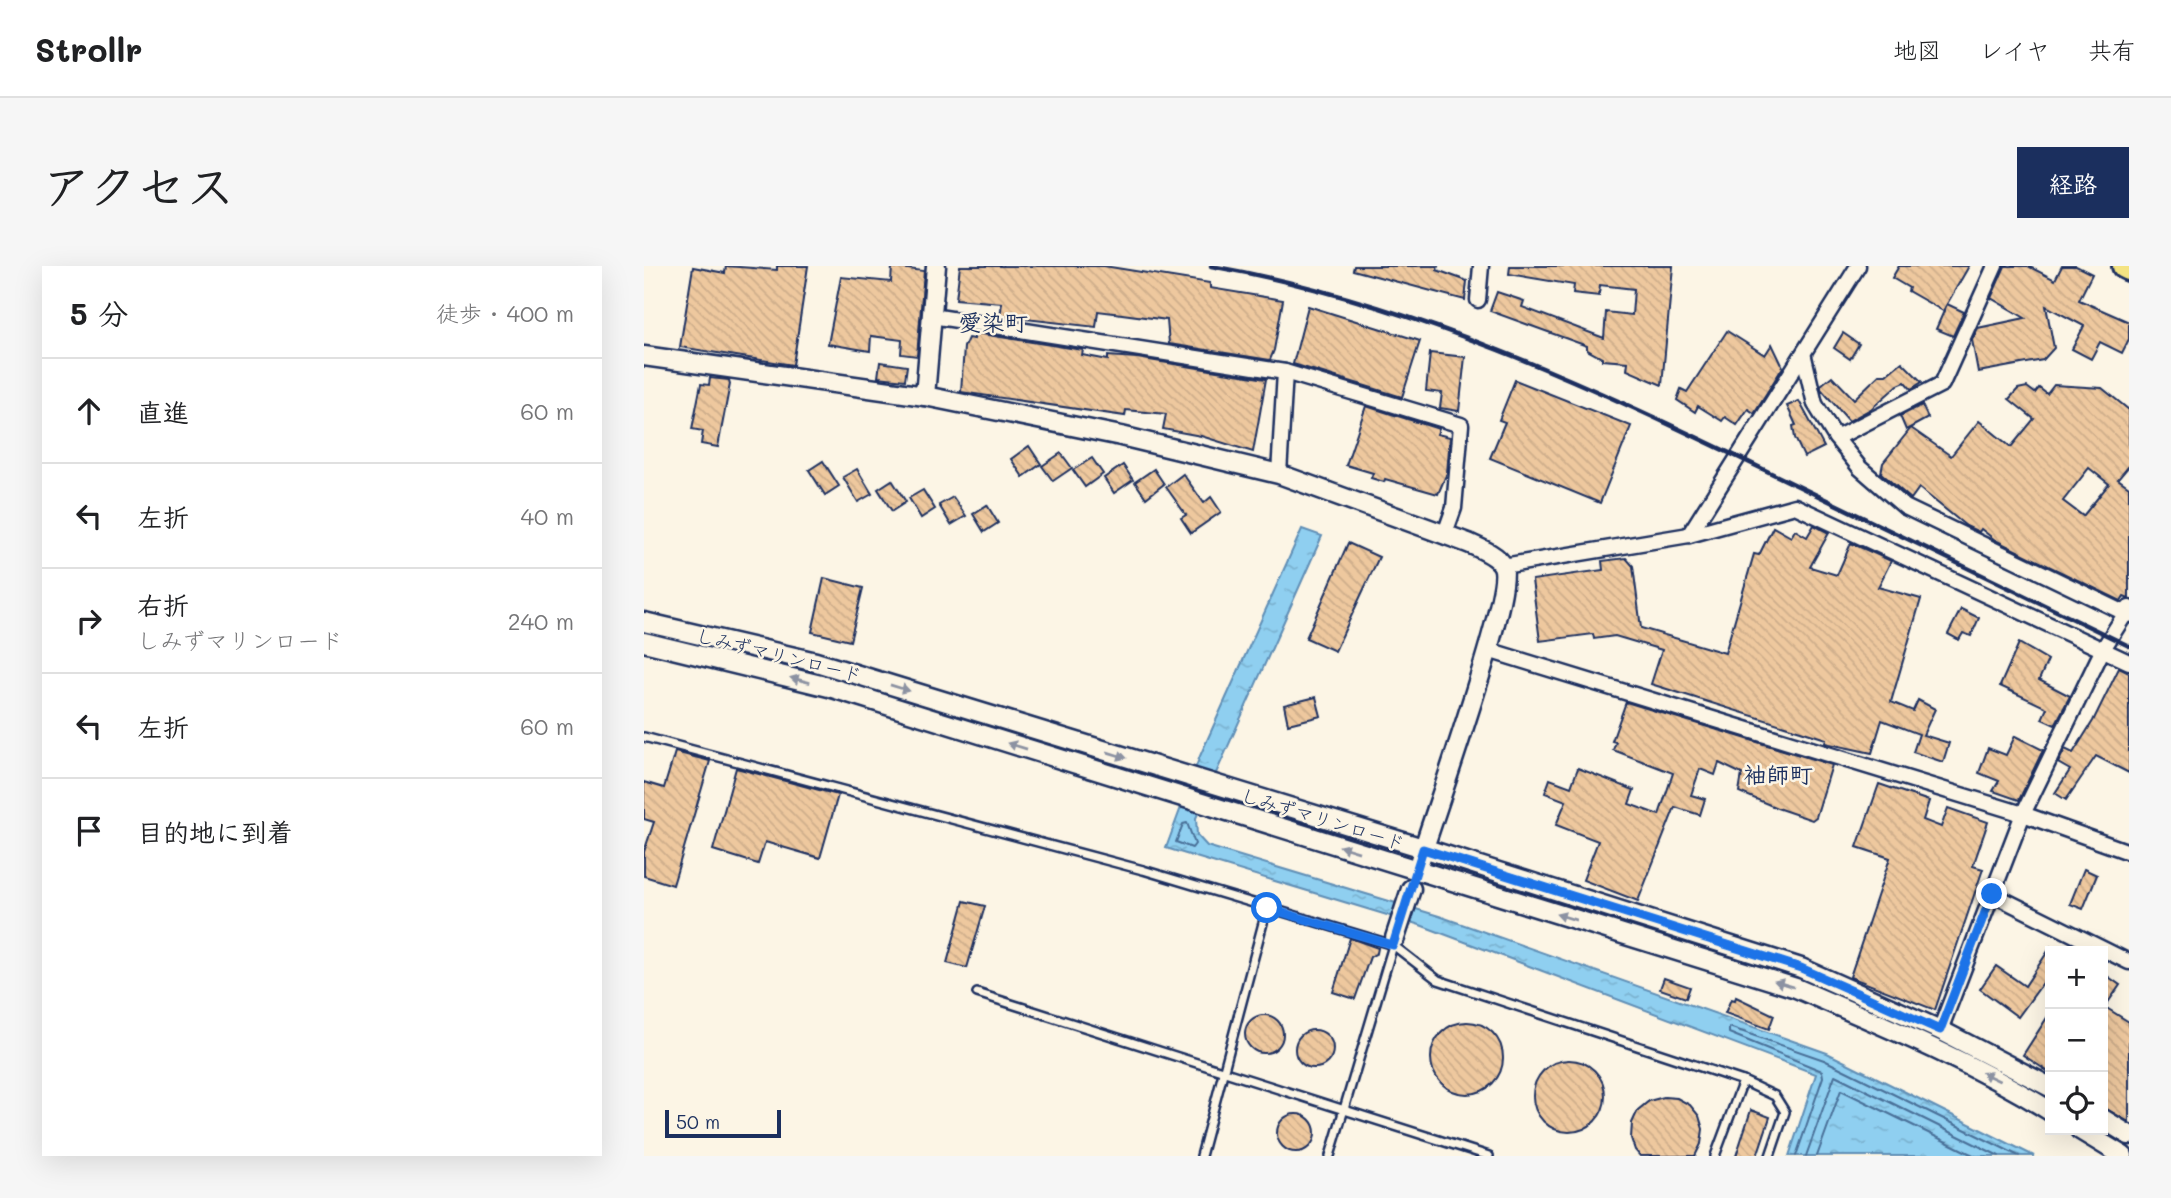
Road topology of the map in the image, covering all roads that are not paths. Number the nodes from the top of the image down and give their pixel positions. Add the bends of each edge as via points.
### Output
1 (936, 266) edge
2 (1482, 266) edge
3 (1858, 266) edge
4 (1995, 266) edge
5 (1478, 300) dead end
6 (932, 316) junction
7 (644, 356) edge
8 (1804, 358) junction
9 (1285, 372) junction
10 (925, 396) junction
11 (1836, 438) junction
12 (1279, 474) junction
13 (1444, 536) junction
14 (1689, 536) junction
15 (1503, 566) junction
16 (2128, 612) edge
17 (644, 622) edge
18 (644, 642) edge
19 (2103, 649) junction
20 (1488, 650) junction
21 (2129, 662) edge
22 (644, 737) edge
23 (2023, 814) junction
24 (1423, 849) junction
25 (2129, 852) edge
26 (1417, 870) junction
27 (1411, 889) joint
28 (1992, 894) junction
29 (1267, 908) junction
30 (1394, 942) junction
31 (2129, 962) edge
32 (977, 993) dead end
33 (1940, 1030) junction
34 (1223, 1074) junction
35 (1743, 1082) junction
36 (2045, 1084) edge
37 (2045, 1108) edge
38 (1344, 1111) junction
39 (2108, 1122) edge
40 (2089, 1135) edge
41 (2129, 1135) edge
42 (1200, 1156) edge
43 (1330, 1156) edge
44 (1489, 1156) edge
45 (1715, 1156) edge
46 (1770, 1156) edge
47 (2123, 1156) edge

1 - 6 street
2 - 5 street
3 - 8 street
4 - 11 street via 1942,384
6 - 9 street
6 - 10 street
7 - 10 street
8 - 11 street via 1815,404
8 - 14 street
9 - 12 street
9 - 13 street via 1461,425 1454,508
10 - 12 street
11 - 16 street via 1860,468 1905,507
12 - 13 street
13 - 15 street via 1492,555
14 - 15 street
14 - 19 street via 1795,506
15 - 20 street via 1505,584
16 - 19 street
17 -> 24 street, しみずマリンロード via 816,662
26 -> 18 street, しみずマリンロード via 828,687
19 - 21 street
19 - 23 street
20 - 23 street
20 - 24 street
22 - 29 lane via 1143,870
23 - 25 street
23 - 28 street
24 - 26 street
24 - 33 street, しみずマリンロード via 1801,968
26 - 27 lane
37 -> 26 street, しみずマリンロード via 1924,1044 1796,988
27 - 30 street
28 - 31 street
28 - 33 street
29 - 30 lane
29 - 34 lane
30 - 35 lane via 1438,980
30 - 38 lane
32 - 34 lane
33 - 36 street, しみずマリンロード
34 - 38 lane
34 - 42 lane
35 - 45 lane
35 - 46 lane via 1775,1096 1785,1112
38 - 43 lane
38 - 44 lane
39 - 41 street
40 - 47 street

